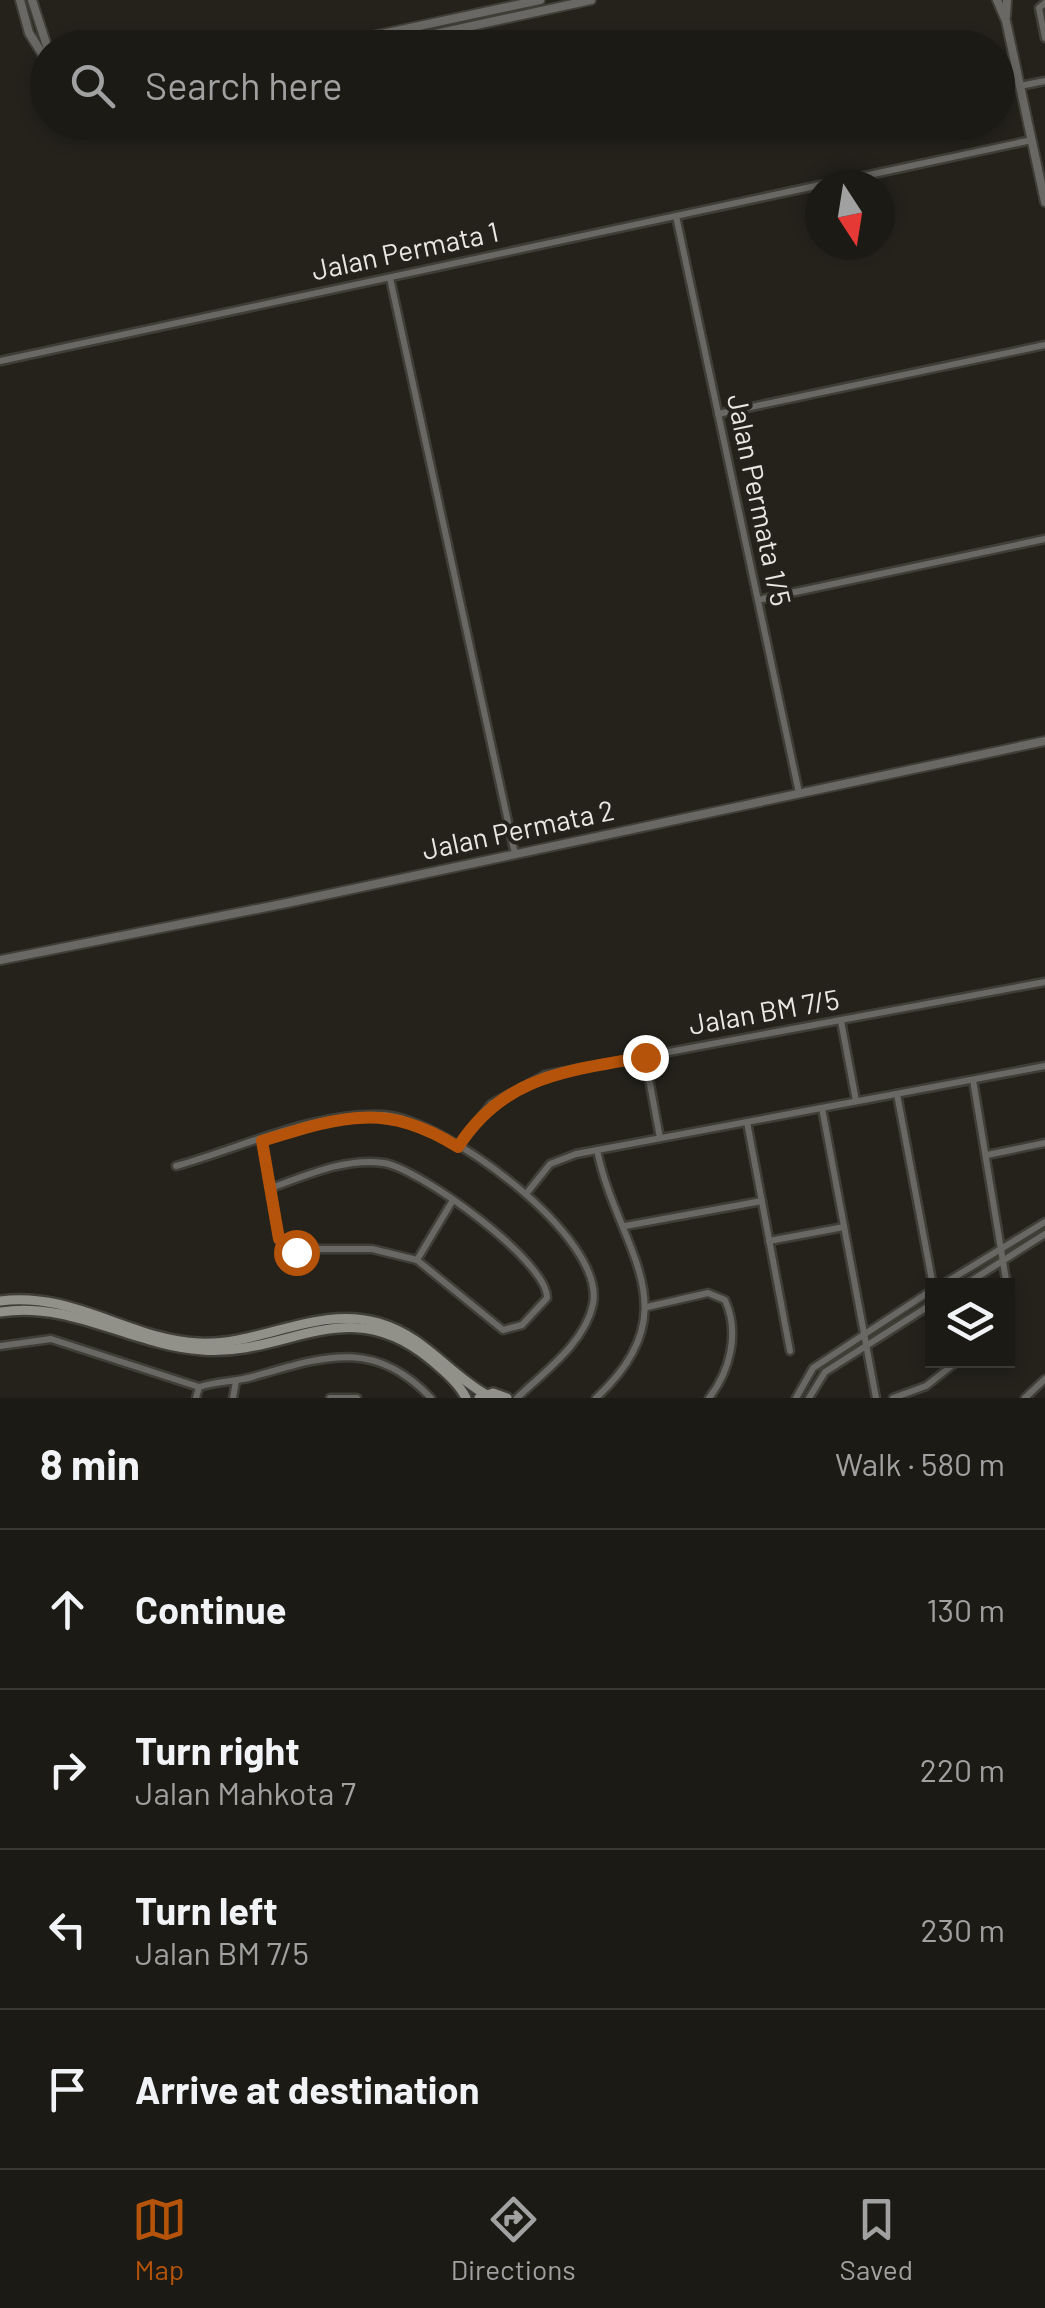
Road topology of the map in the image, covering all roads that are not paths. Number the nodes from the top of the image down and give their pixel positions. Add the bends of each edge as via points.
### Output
1 (20, 0) edge
2 (32, 0) edge
3 (540, 0) edge
4 (591, 0) edge
5 (997, 0) edge
6 (1007, 0) edge
7 (1045, 3) edge
8 (1006, 21) junction
9 (42, 30) edge
10 (401, 30) edge
11 (453, 30) edge
12 (1008, 30) edge
13 (30, 34) edge
14 (1045, 38) edge
15 (1015, 63) edge
16 (1045, 81) edge
17 (1020, 86) junction
18 (1032, 140) junction
19 (891, 170) edge
20 (805, 188) edge
21 (1045, 202) edge
22 (676, 216) junction
23 (390, 278) junction
24 (1045, 345) edge
25 (0, 361) edge
26 (718, 414) junction
27 (1045, 539) edge
28 (758, 600) junction
29 (1045, 741) edge
30 (799, 794) junction
31 (515, 854) junction
32 (0, 960) edge
33 (1045, 982) edge
34 (842, 1021) junction
35 (645, 1057) junction
36 (1045, 1066) edge
37 (972, 1080) junction
38 (897, 1094) junction
39 (856, 1101) junction
40 (822, 1108) junction
41 (747, 1122) junction
42 (660, 1138) junction
43 (262, 1141) junction
44 (1045, 1143) edge
45 (458, 1147) junction
46 (598, 1150) junction
47 (986, 1155) junction
48 (176, 1166) dead end
49 (271, 1188) junction
50 (526, 1194) junction
51 (453, 1200) junction
52 (762, 1201) junction
53 (1045, 1222) edge
54 (624, 1226) junction
55 (844, 1227) junction
56 (1045, 1234) edge
57 (769, 1240) junction
58 (1003, 1248) junction
59 (1006, 1258) junction
60 (416, 1260) junction
61 (933, 1278) edge
62 (951, 1278) edge
63 (975, 1278) edge
64 (1007, 1278) edge
65 (925, 1294) edge
66 (0, 1301) edge
67 (648, 1307) junction
68 (925, 1308) edge
69 (76, 1310) junction
70 (0, 1312) edge
71 (864, 1334) junction
72 (0, 1346) edge
73 (866, 1346) junction
74 (790, 1351) dead end
75 (949, 1370) edge
76 (1045, 1379) edge
77 (236, 1381) junction
78 (199, 1388) junction
79 (482, 1396) edge
80 (196, 1398) edge
81 (233, 1398) edge
82 (330, 1398) edge
83 (357, 1398) edge
84 (431, 1398) edge
85 (466, 1398) edge
86 (507, 1398) edge
87 (517, 1398) edge
88 (596, 1398) edge
89 (709, 1398) edge
90 (796, 1398) edge
91 (809, 1398) edge
92 (876, 1398) edge
93 (893, 1398) edge
94 (1025, 1398) edge

1 - 13 street
2 - 9 street
3 - 10 street
4 - 11 street
5 - 8 street
6 - 8 street
7 - 14 street via 1039,8
8 - 12 street
15 - 17 street
16 - 17 street
17 - 18 street
18 - 19 street, Jalan Permata 1
18 - 21 street
20 - 22 street, Jalan Permata 1
22 - 23 street, Jalan Permata 1
22 - 26 street, Jalan Permata 1/5
23 - 25 street, Jalan Permata 1
23 - 31 street
24 - 26 street
26 - 28 street, Jalan Permata 1/5
27 - 28 street
28 - 30 street, Jalan Permata 1/5
29 - 30 street, Jalan Permata 2
30 - 31 street, Jalan Permata 2
31 - 32 street, Jalan Permata 2
33 - 34 street, Jalan BM 7/5
34 - 35 street, Jalan BM 7/5
34 - 39 street
35 - 42 street
35 - 45 street, Jalan BM 7/5 via 545,1075 491,1104
36 - 37 street
37 - 38 street
37 - 47 street
38 - 39 street
38 - 61 street
39 - 40 street
40 - 41 street
40 - 55 street
41 - 42 street
41 - 52 street
42 - 46 street
43 - 45 street via 336,1120 386,1116 426,1127
43 - 48 street
43 - 49 street
44 - 47 street
45 - 50 street
46 - 50 street via 550,1164
46 - 54 street
47 - 58 street
49 - 51 street via 338,1166 382,1163
49 - 60 street via 279,1239 291,1251 372,1249
50 - 87 street via 581,1254 594,1296 584,1328
51 - 60 street
51 - 60 street via 542,1280 545,1302 522,1325 497,1328
52 - 54 street
52 - 57 street
53 - 58 street
54 - 67 street
55 - 57 street
55 - 71 street
56 - 59 street
57 - 74 street
58 - 59 street
58 - 62 street
59 - 63 street
59 - 64 street
65 - 71 street
66 - 69 main road
67 - 88 street via 636,1352
67 - 89 street via 708,1293 724,1300 731,1318 730,1355
68 - 73 street
69 - 70 main road
69 - 79 main road via 200,1343 322,1320 376,1322 426,1345
69 - 85 main road via 198,1350 232,1349 324,1327 374,1331 424,1354
71 - 73 street
71 - 90 street via 812,1370
72 - 78 street via 51,1339
73 - 91 street via 823,1373
73 - 92 street
75 - 93 street
76 - 94 street
77 - 78 street
77 - 81 street
77 - 84 street via 317,1358 355,1356 404,1373
78 - 80 street
79 - 86 main road
82 - 83 street

